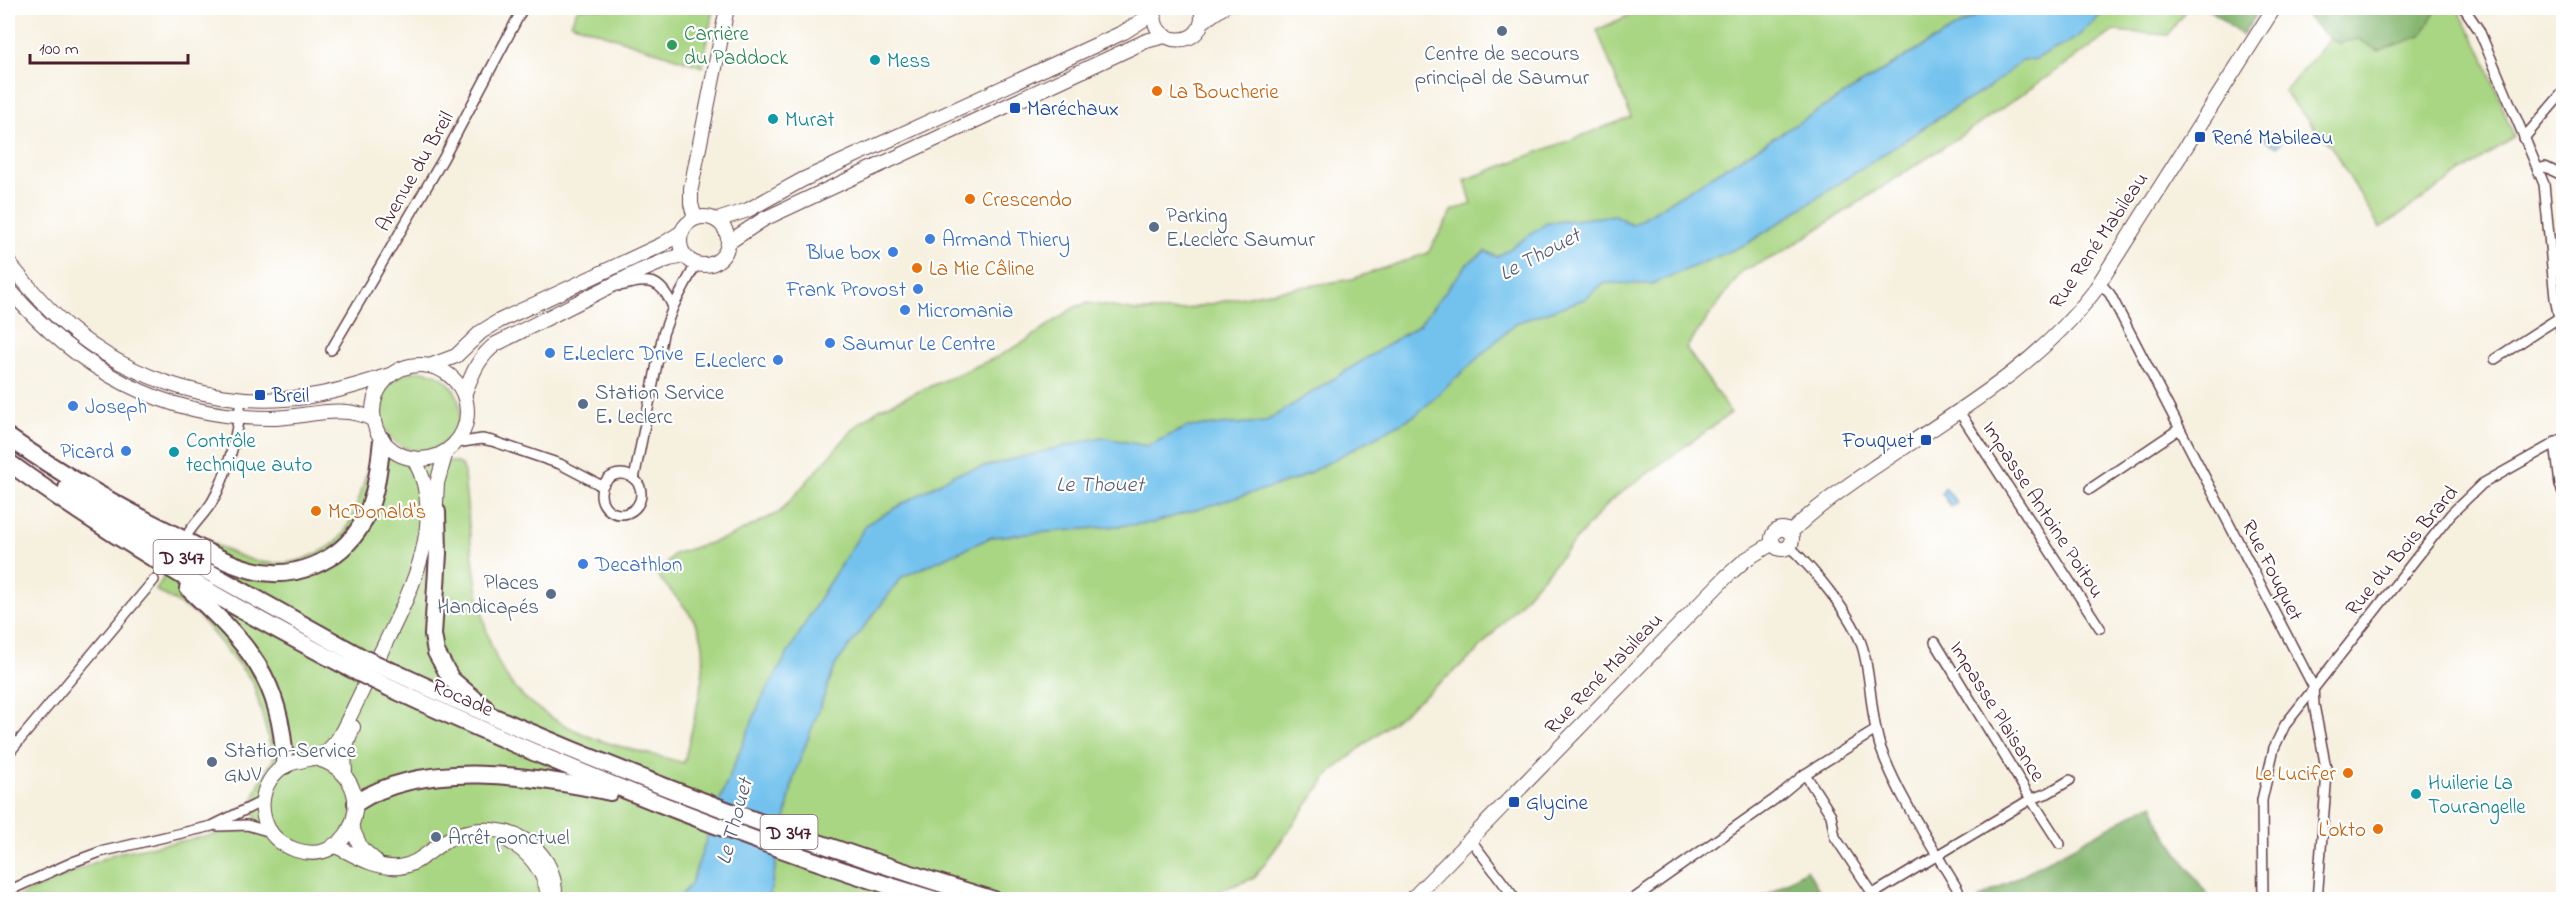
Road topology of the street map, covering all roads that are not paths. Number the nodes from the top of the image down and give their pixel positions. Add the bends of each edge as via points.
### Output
1 (523, 8) edge
2 (727, 8) edge
3 (1201, 8) edge
4 (1222, 8) edge
5 (2274, 8) edge
6 (2464, 8) edge
7 (1155, 10) edge
8 (1202, 22) junction
9 (1165, 36) junction
10 (2564, 91) edge
11 (2524, 138) junction
12 (2538, 169) junction
13 (2564, 176) edge
14 (695, 218) junction
15 (717, 220) junction
16 (682, 232) junction
17 (729, 242) junction
18 (691, 260) junction
19 (8, 262) edge
20 (2099, 282) junction
21 (8, 288) edge
22 (597, 291) junction
23 (673, 307) junction
24 (2557, 319) junction
25 (2564, 343) edge
26 (331, 350) dead end
27 (2495, 359) dead end
28 (432, 365) junction
29 (390, 375) junction
30 (464, 395) junction
31 (242, 398) junction
32 (1958, 410) junction
33 (239, 416) junction
34 (374, 420) junction
35 (2178, 429) junction
36 (8, 437) edge
37 (382, 440) junction
38 (2559, 440) edge
39 (8, 447) edge
40 (451, 447) junction
41 (414, 459) junction
42 (8, 462) edge
43 (634, 478) junction
44 (602, 486) junction
45 (2090, 489) dead end
46 (2564, 495) edge
47 (437, 512) junction
48 (189, 532) dead end
49 (1790, 539) junction
50 (166, 566) junction
51 (154, 580) dead end
52 (2100, 628) dead end
53 (1935, 642) dead end
54 (360, 665) junction
55 (393, 681) junction
56 (2313, 686) junction
57 (502, 722) junction
58 (1876, 730) junction
59 (8, 754) edge
60 (314, 758) junction
61 (285, 765) junction
62 (345, 774) junction
63 (1805, 774) junction
64 (2070, 780) dead end
65 (2031, 799) junction
66 (650, 800) junction
67 (263, 801) junction
68 (356, 803) junction
69 (212, 826) junction
70 (351, 826) junction
71 (476, 831) junction
72 (271, 832) junction
73 (1470, 839) junction
74 (2060, 844) dead end
75 (334, 845) junction
76 (1938, 856) junction
77 (380, 865) junction
78 (1958, 890) dead end
79 (8, 891) edge
80 (549, 900) edge
81 (555, 900) edge
82 (935, 900) edge
83 (994, 900) edge
84 (1411, 900) edge
85 (1516, 900) edge
86 (1632, 900) edge
87 (2264, 900) edge
88 (2318, 900) edge

1 - 26 street, Avenue du Breil via 443,159
2 - 14 main road via 691,188
3 - 8 main road
4 - 8 main road
5 - 20 main road, Rue René Mabileau
6 - 11 street via 2479,30
7 - 9 main road via 1156,26
7 - 15 main road via 1124,32 802,180 748,210
8 - 9 main road via 1186,39
9 - 17 main road via 1146,41 764,219
10 - 11 street
11 - 12 street
12 - 13 street via 2545,167
12 - 24 street via 2547,196
14 - 15 main road
14 - 16 main road
15 - 17 main road
16 - 18 main road via 680,244
16 - 28 main road via 499,321 456,356
17 - 18 main road via 718,261 704,266
18 - 22 main road via 657,264
18 - 23 street
19 - 31 main road via 59,319 109,356 184,389
20 - 32 main road, Rue René Mabileau via 2076,314 2037,354
20 - 35 street, Rue Fouquet via 2110,294
21 - 33 main road via 54,337 111,377 178,405
22 - 23 street via 652,282 665,290
22 - 30 main road via 488,350
23 - 43 street via 663,334
24 - 25 street
24 - 27 street
28 - 29 main road via 410,365
28 - 30 main road via 457,382
29 - 31 main road via 309,396
29 - 34 main road via 374,400
30 - 40 main road via 467,420
31 - 33 street
32 - 49 main road, Rue René Mabileau via 1811,513
32 - 52 street, Impasse Antoine Poitou
33 - 34 main road via 280,417 340,410
33 - 48 street via 220,486
34 - 37 main road
35 - 45 street
35 - 56 street, Rue Fouquet
36 - 37 highway via 79,484 223,559 249,569 282,573 327,559 352,538 369,507
37 - 41 main road
38 - 46 street via 2560,485
38 - 56 street, Rue du Bois Brard via 2482,484 2451,514
39 - 54 highway, D 347 via 99,511
40 - 41 main road via 430,458
40 - 44 street via 485,439 560,464
40 - 47 main road via 437,483
41 - 60 main road via 424,480 426,503 423,546 412,586 344,727 332,746
42 - 50 highway, Rocade / D 347 via 92,521
43 - 44 street via 617,474
43 - 44 street via 640,487 640,501 624,514 605,507
47 - 57 highway via 433,635 436,652 451,679
47 - 62 main road via 418,588 346,743
49 - 58 street via 1856,630 1863,649
49 - 73 main road, Rue René Mabileau via 1785,529 1779,529 1774,533 1773,543 1745,560 1714,589
50 - 54 highway, Rocade / D 347 via 240,610
50 - 61 highway via 229,627 257,662 277,714
51 - 59 street
53 - 65 street, Impasse Plaisance
54 - 55 highway, Rocade / D 347, bridge
55 - 57 highway, D 347
55 - 66 highway, Rocade / D 347 via 547,758
56 - 87 street, Rue du Bois Brard via 2274,748 2262,800
56 - 88 street, Rue Fouquet via 2327,773
57 - 83 highway, D 347 via 676,791
58 - 63 street
58 - 76 street via 1899,785
60 - 61 main road
60 - 62 main road
61 - 67 main road via 269,781
62 - 68 main road
63 - 76 street, Impasse Plaisance via 1831,815 1835,837 1873,894
63 - 86 street
64 - 65 street
65 - 74 street
65 - 76 street, Impasse Plaisance
66 - 68 highway via 542,778 480,775 392,785
66 - 82 highway, Rocade / D 347
67 - 69 street
67 - 72 main road via 264,817
68 - 70 main road
69 - 72 street via 247,825
69 - 79 street via 100,852
70 - 75 main road
70 - 77 main road via 361,848
71 - 77 main road via 447,840 407,865
71 - 80 main road via 509,841 524,851 539,869
71 - 81 main road via 504,830 530,844 548,865
72 - 75 main road via 279,841 300,851
73 - 84 main road, Rue René Mabileau
73 - 85 street
75 - 77 main road
76 - 78 street

